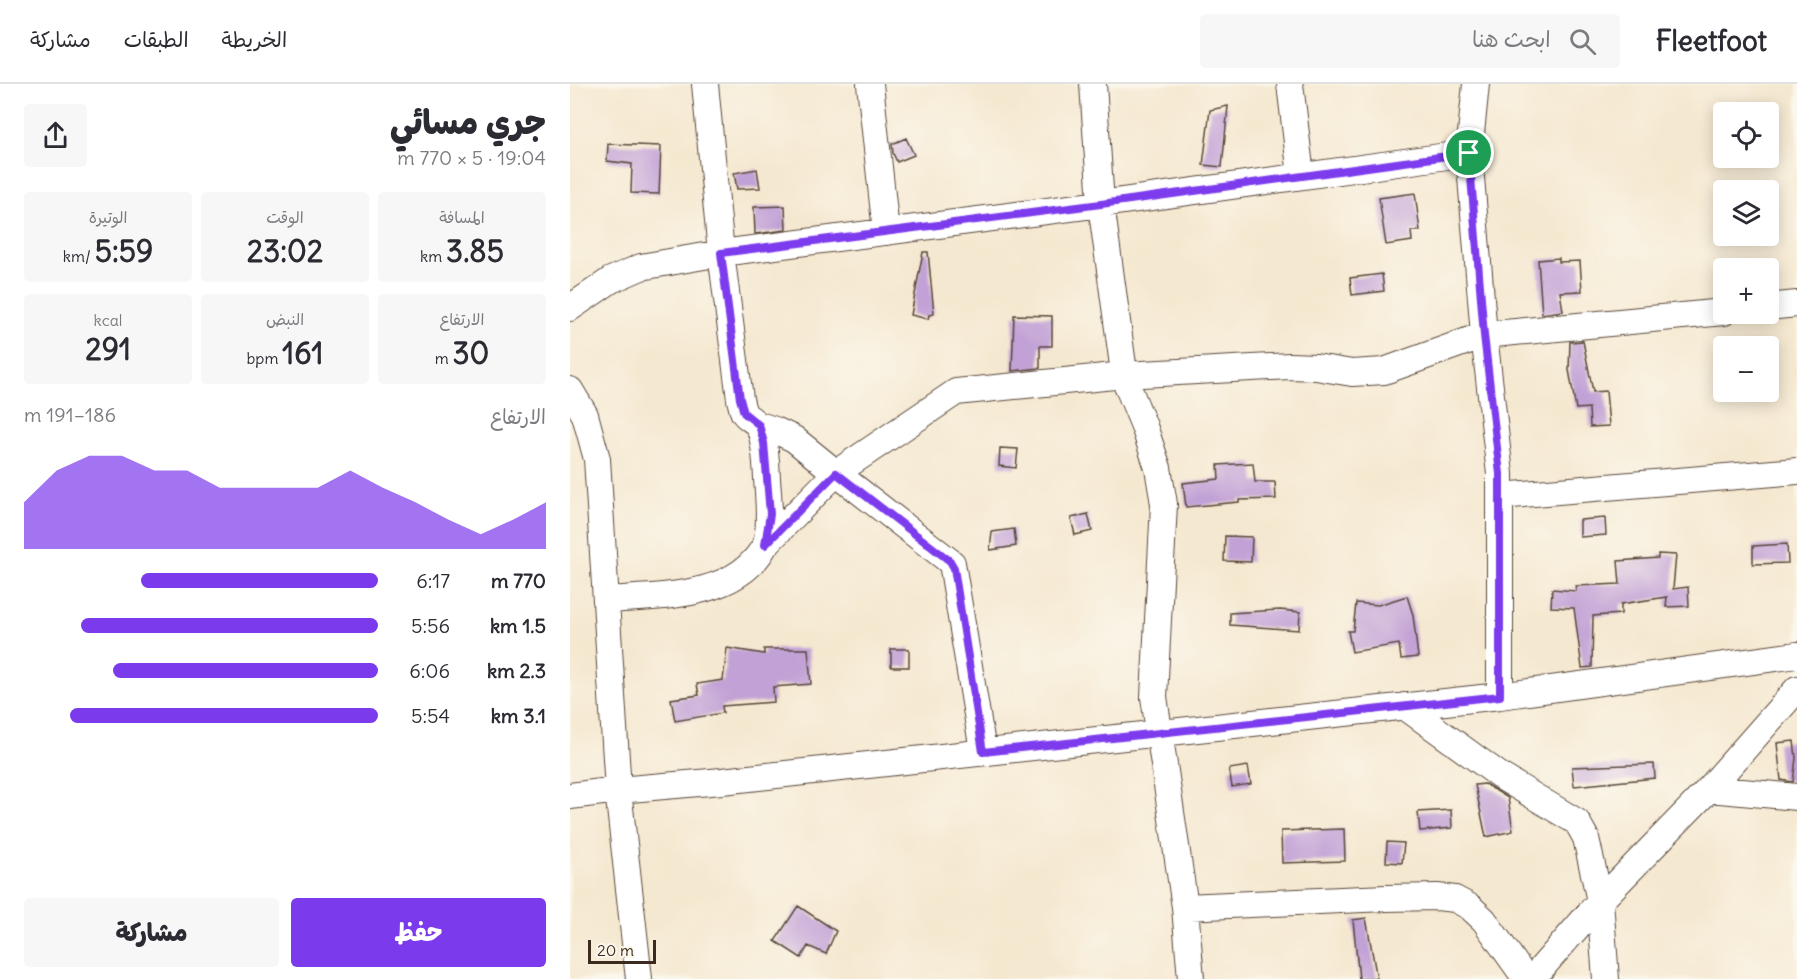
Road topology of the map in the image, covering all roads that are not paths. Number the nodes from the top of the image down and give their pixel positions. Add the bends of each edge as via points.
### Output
1 (705, 84) edge
2 (870, 84) edge
3 (1093, 84) edge
4 (1290, 84) edge
5 (1476, 84) edge
6 (1469, 153) junction
7 (1301, 176) junction
8 (1101, 204) junction
9 (886, 232) junction
10 (721, 253) junction
11 (1797, 304) edge
12 (1779, 306) edge
13 (570, 308) edge
14 (1713, 313) edge
15 (1484, 335) junction
16 (1124, 375) junction
17 (570, 390) edge
18 (759, 425) junction
19 (1797, 471) edge
20 (836, 473) junction
21 (1500, 496) junction
22 (765, 545) junction
23 (606, 600) junction
24 (1797, 656) edge
25 (1797, 689) edge
26 (1500, 696) junction
27 (1404, 706) junction
28 (1161, 732) junction
29 (983, 752) junction
30 (1709, 789) junction
31 (618, 790) junction
32 (570, 796) edge
33 (1797, 797) edge
34 (1600, 902) junction
35 (1185, 907) junction
36 (639, 979) edge
37 (1191, 979) edge
38 (1526, 979) edge
39 (1532, 979) edge
40 (1606, 979) edge

1 - 10 street
2 - 9 street
3 - 8 street
4 - 7 street
5 - 6 street
6 - 7 street
6 - 15 street
7 - 8 street
8 - 9 street
8 - 16 street
9 - 10 street
10 - 13 street via 640,267 611,280
10 - 18 street via 740,399 744,413
11 - 12 street
14 - 15 street
15 - 16 street via 1384,371 1352,373 1290,366
15 - 21 street
16 - 20 street via 956,392
16 - 28 street via 1158,468 1164,504 1154,697
17 - 23 street via 585,415 597,459
18 - 20 street via 794,439
18 - 22 street via 770,514
19 - 21 street
20 - 22 street
20 - 29 street via 952,563
21 - 26 street
22 - 23 street via 753,561 719,585 689,594
23 - 31 street
24 - 26 street
25 - 30 street
26 - 27 street
27 - 28 street
27 - 34 street via 1502,777 1577,822 1586,838
28 - 29 street
28 - 35 street
29 - 31 street
30 - 33 street
30 - 34 street
31 - 32 street
31 - 36 street
34 - 39 street
34 - 40 street
35 - 37 street
35 - 38 street via 1386,898 1455,899 1484,920

